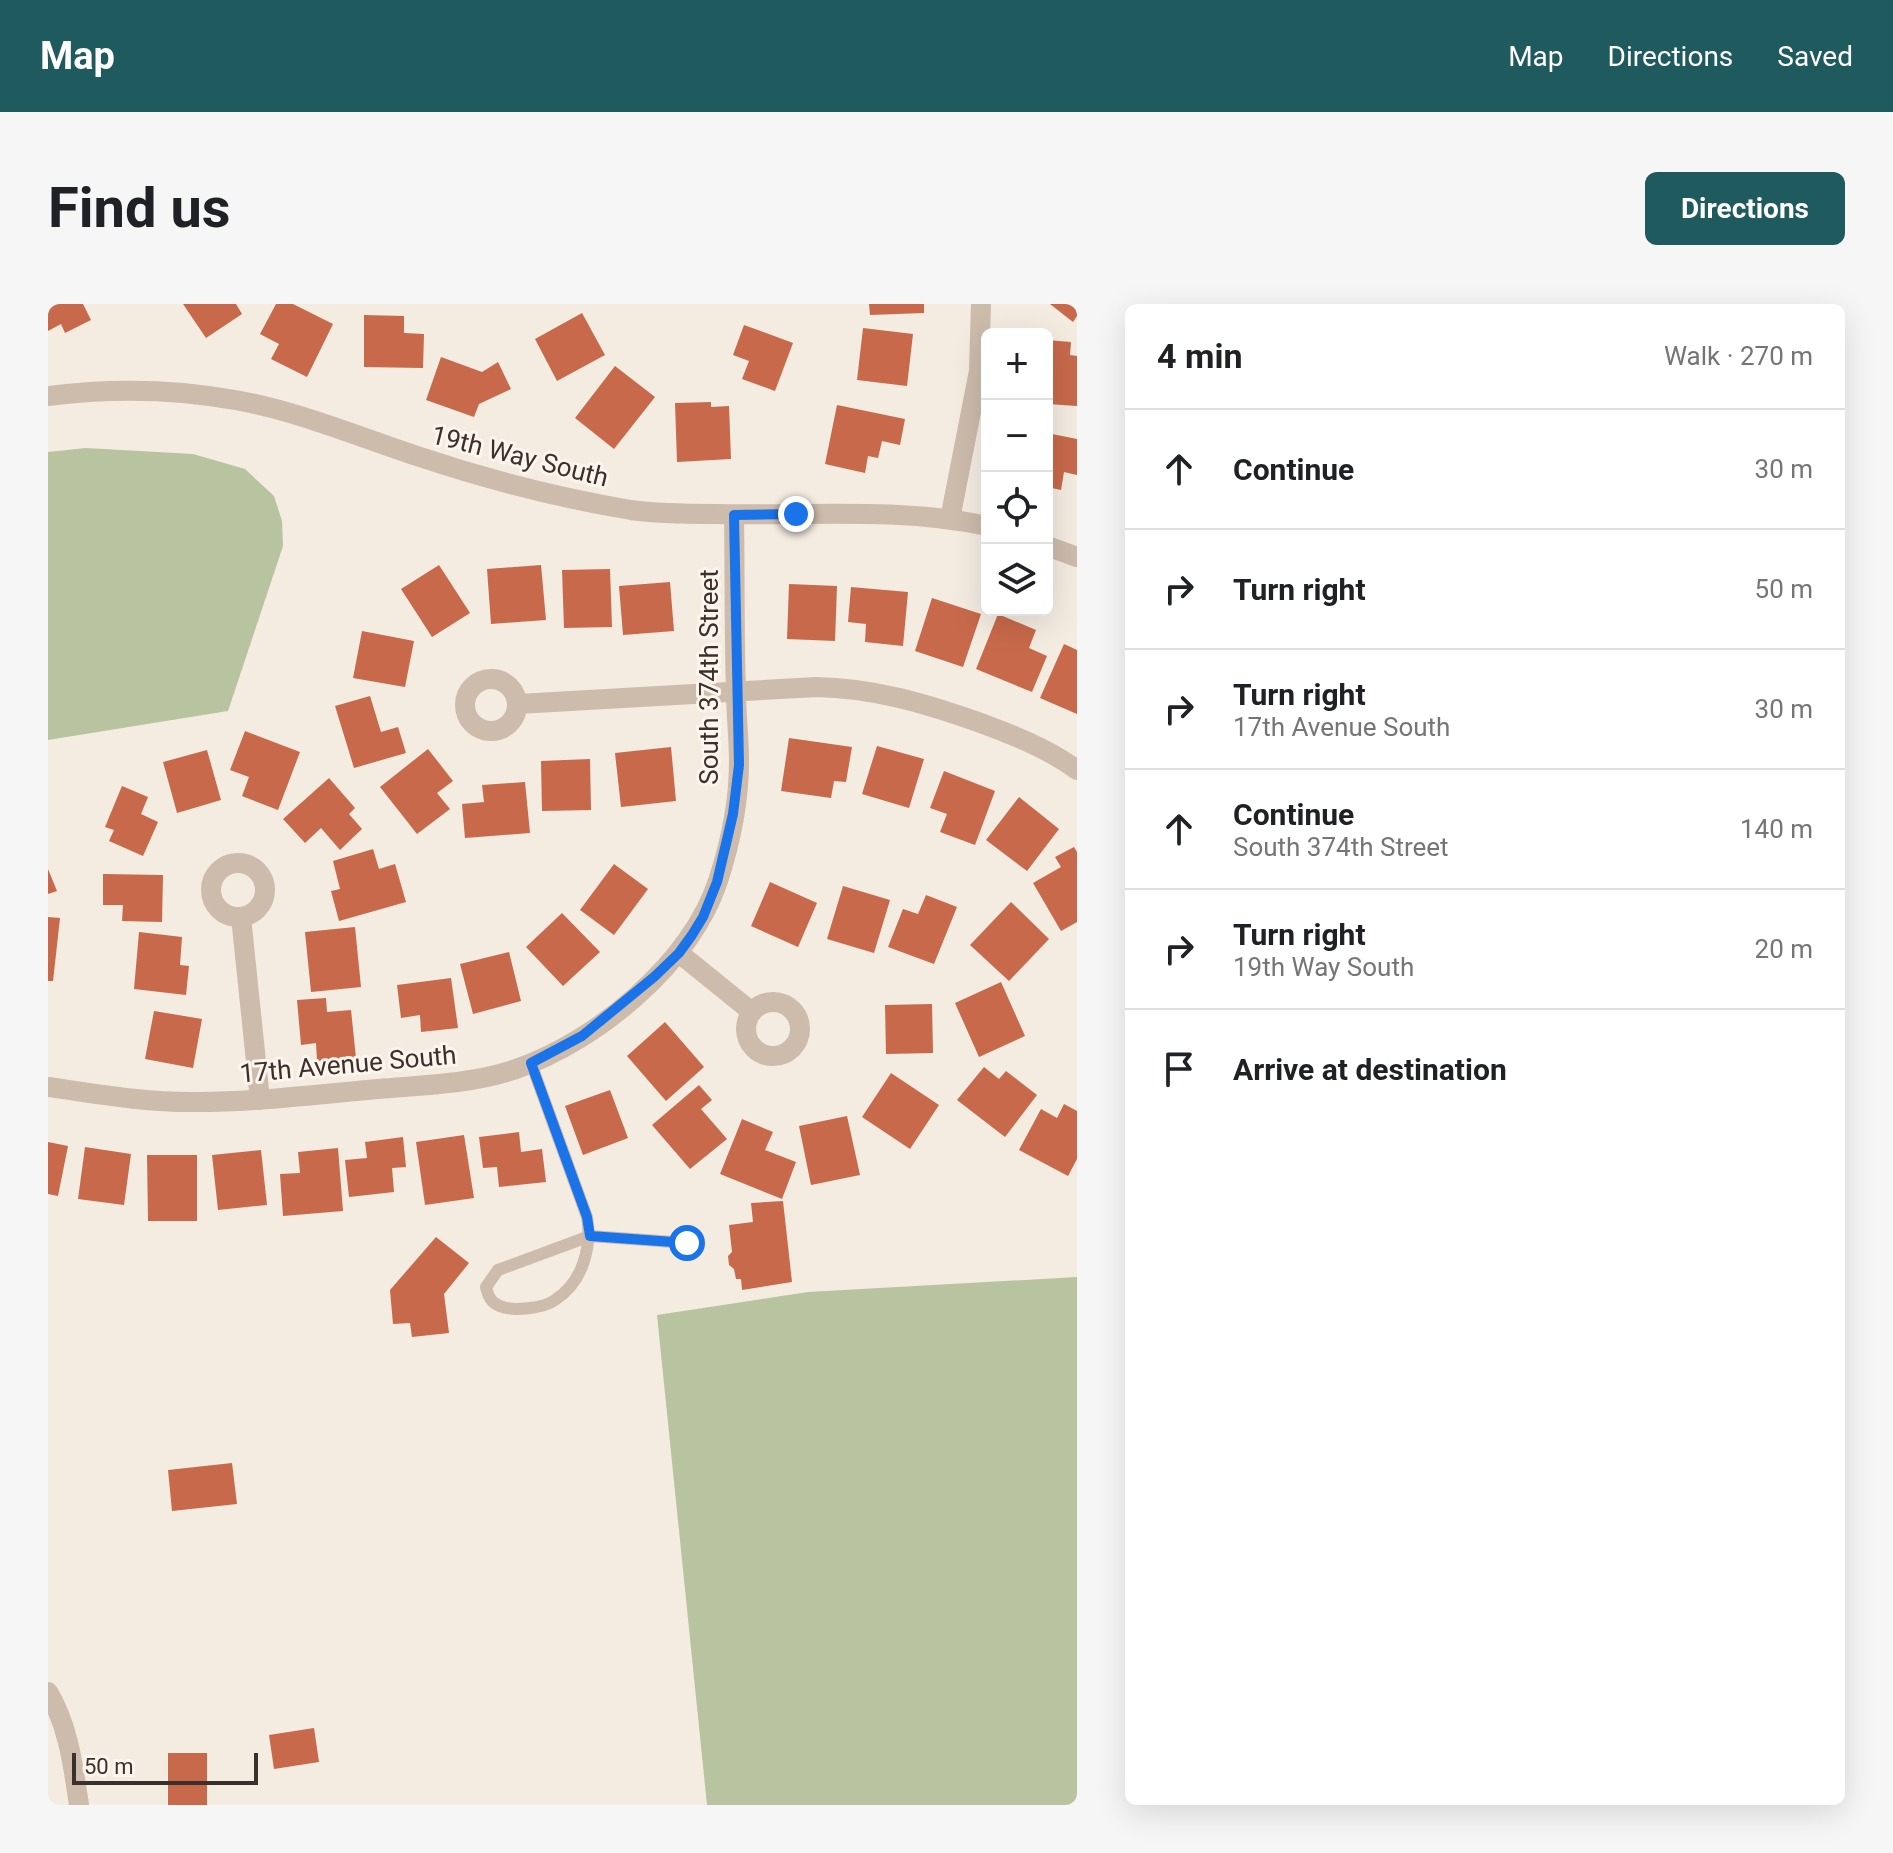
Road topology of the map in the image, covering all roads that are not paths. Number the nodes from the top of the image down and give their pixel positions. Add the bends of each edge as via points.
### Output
1 (981, 304) edge
2 (48, 396) edge
3 (734, 515) junction
4 (950, 519) junction
5 (981, 525) edge
6 (1053, 548) edge
7 (1077, 557) edge
8 (736, 691) junction
9 (518, 704) dead end
10 (1077, 770) edge
11 (241, 917) dead end
12 (679, 953) junction
13 (631, 998) joint
14 (752, 1012) dead end
15 (531, 1063) junction
16 (48, 1087) edge
17 (260, 1100) junction
18 (590, 1236) junction
19 (687, 1243) dead end
20 (48, 1692) edge
21 (79, 1805) edge

1 - 4 street via 979,371
2 - 3 street, 19th Way South via 132,391 238,400 529,490 636,511
3 - 4 street, 19th Way South
3 - 8 street, South 374th Street
4 - 5 street, 19th Way South
6 - 7 street
8 - 9 street
8 - 10 street via 838,687 899,696 1012,734
8 - 12 street, South 374th Street via 739,765 724,858 703,917
11 - 17 street
12 - 13 street, South 374th Street
12 - 14 street
13 - 15 street, 17th Avenue South via 582,1036
15 - 17 street, 17th Avenue South via 472,1079
15 - 18 lane
16 - 17 street, 17th Avenue South via 170,1101
18 - 18 lane via 573,1283 554,1301 501,1307 489,1298 486,1287 498,1270
18 - 19 lane
20 - 21 street via 70,1748

